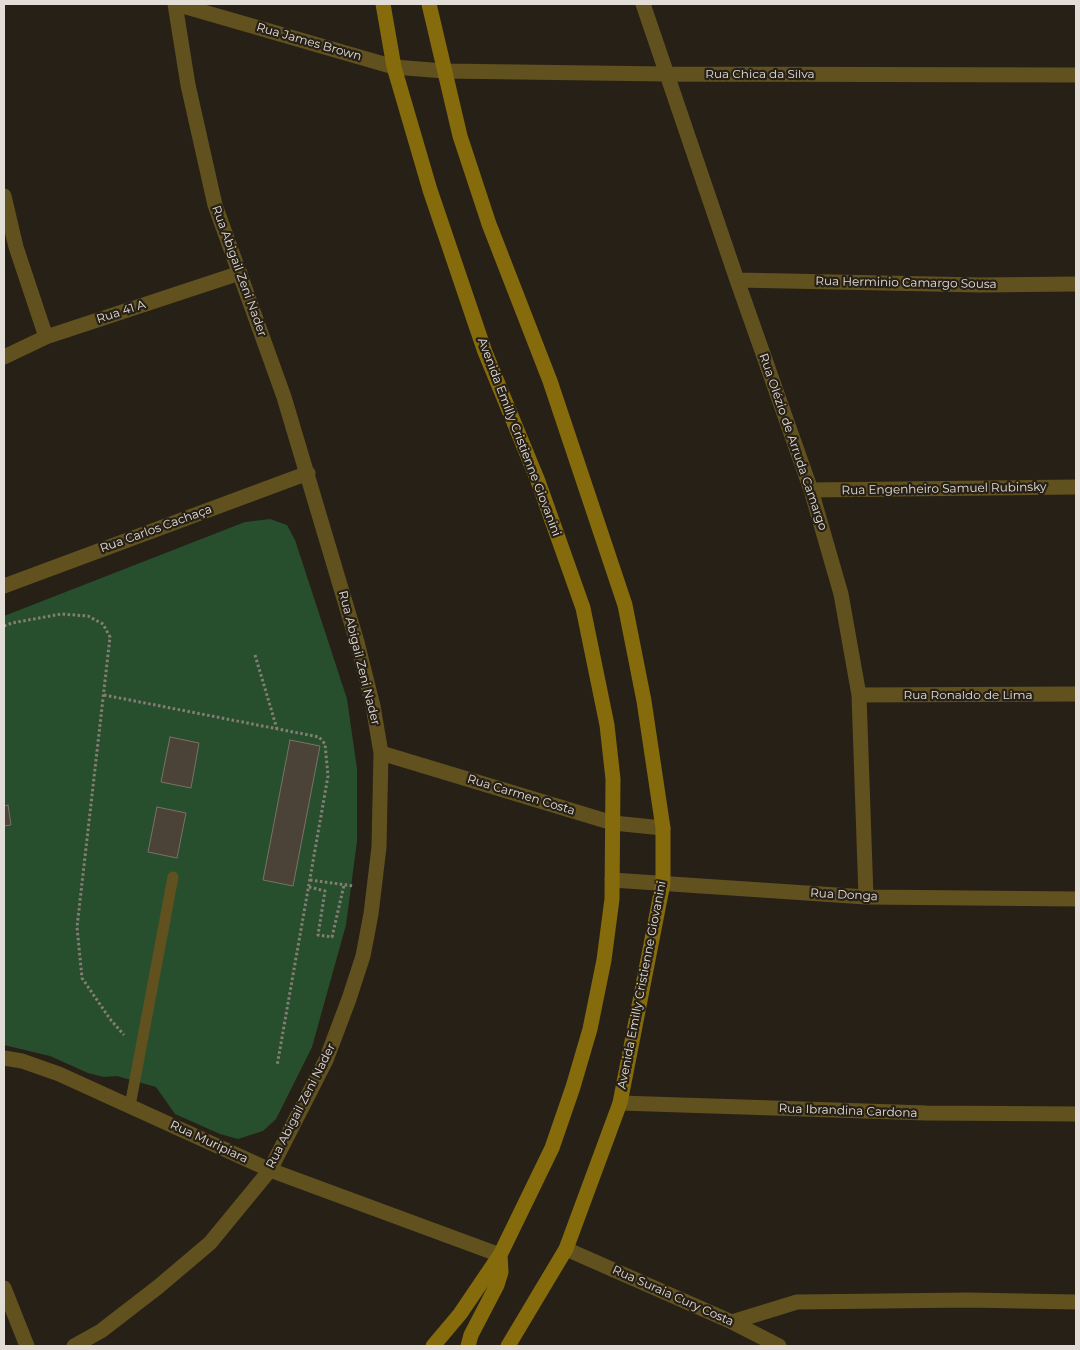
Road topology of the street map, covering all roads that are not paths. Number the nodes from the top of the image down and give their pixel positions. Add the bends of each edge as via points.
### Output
1 (176, 4) edge
2 (383, 4) edge
3 (429, 4) edge
4 (643, 4) edge
5 (394, 67) junction
6 (444, 71) junction
7 (666, 74) junction
8 (1076, 75) edge
9 (4, 196) edge
10 (240, 273) junction
11 (737, 280) junction
12 (1076, 284) edge
13 (46, 337) junction
14 (4, 356) edge
15 (308, 473) junction
16 (1076, 487) edge
17 (812, 490) junction
18 (4, 586) edge
19 (1076, 694) edge
20 (859, 695) junction
21 (382, 753) junction
22 (613, 823) junction
23 (663, 828) junction
24 (173, 877) dead end
25 (612, 880) junction
26 (663, 883) junction
27 (866, 897) junction
28 (1076, 899) edge
29 (4, 1058) edge
30 (620, 1103) junction
31 (130, 1106) junction
32 (1076, 1114) edge
33 (270, 1170) junction
34 (566, 1249) junction
35 (500, 1255) junction
36 (4, 1288) edge
37 (1076, 1302) edge
38 (732, 1322) junction
39 (27, 1346) edge
40 (74, 1346) edge
41 (433, 1346) edge
42 (468, 1346) edge
43 (508, 1346) edge
44 (779, 1346) edge

1 - 5 street, Rua James Brown
1 - 10 street, Rua Abigail Zeni Nader via 188,85 215,205
2 - 5 main road, Avenida Emilly Cristienne Giovanini
3 - 6 main road, Avenida Emilly Cristienne Giovanini
4 - 7 street, Rua Olézio de Arruda Camargo
5 - 6 street, Rua James Brown
5 - 22 main road, Avenida Emilly Cristienne Giovanini via 430,190 485,352 538,481 582,608 607,725 613,779
6 - 7 street, Rua Chica da Silva
6 - 23 main road, Avenida Emilly Cristienne Giovanini via 460,136 489,224 550,381 625,605 644,701
7 - 8 street, Rua Chica da Silva
7 - 11 street, Rua Olézio de Arruda Camargo
9 - 13 street via 16,247
10 - 13 street, Rua 41 A
10 - 15 street, Rua Abigail Zeni Nader
11 - 12 street, Rua Herminio Camargo Sousa via 981,286
11 - 17 street, Rua Olézio de Arruda Camargo
13 - 14 street, Rua 41 A
15 - 18 street, Rua Carlos Cachaça
15 - 21 street, Rua Abigail Zeni Nader via 359,651
16 - 17 street, Rua Engenheiro Samuel Rubinsky
17 - 20 street, Rua Olézio de Arruda Camargo via 841,594
19 - 20 street, Rua Ronaldo de Lima
20 - 27 street, Rua Olézio de Arruda Camargo
21 - 22 street, Rua Carmen Costa
21 - 33 street, Rua Abigail Zeni Nader via 379,848 363,956 326,1060
22 - 23 street, Rua Carmen Costa
22 - 25 main road, Avenida Emilly Cristienne Giovanini
23 - 26 main road, Avenida Emilly Cristienne Giovanini
24 - 31 lane
25 - 26 street, Rua Donga
25 - 35 main road, Avenida Emilly Cristienne Giovanini via 604,960 590,1029 573,1087 552,1148
26 - 27 street, Rua Donga
26 - 30 main road, Avenida Emilly Cristienne Giovanini
27 - 28 street, Rua Donga
29 - 31 street, Rua Muripiara via 59,1074
30 - 32 street, Rua Ibrandina Cardona via 926,1113
30 - 34 main road, Avenida Emilly Cristienne Giovanini
31 - 33 street, Rua Muripiara
33 - 35 street, Rua Muripiara
33 - 40 street, Rua Abigail Zeni Nader via 210,1243 100,1331
34 - 38 street, Rua Suraia Cury Costa
34 - 43 main road, Avenida Emilly Cristienne Giovanini
35 - 41 main road, Avenida Emilly Cristienne Giovanini via 460,1314
35 - 42 main road via 501,1272 497,1285
36 - 39 street
37 - 38 street via 797,1302
38 - 44 street, Rua Suraia Cury Costa

